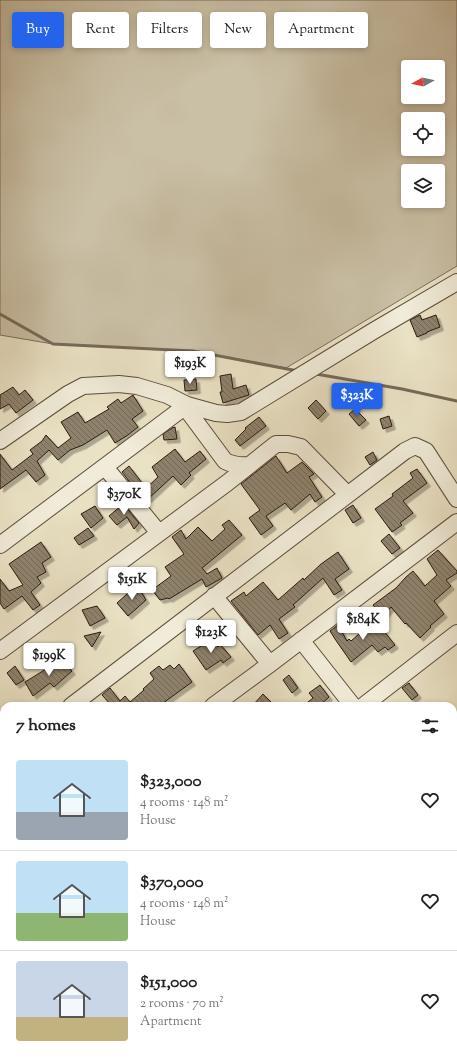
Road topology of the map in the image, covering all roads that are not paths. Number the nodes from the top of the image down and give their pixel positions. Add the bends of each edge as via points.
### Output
1 (457, 282) edge
2 (186, 406) junction
3 (0, 441) edge
4 (249, 465) junction
5 (105, 467) junction
6 (347, 494) junction
7 (457, 499) edge
8 (456, 521) edge
9 (159, 533) junction
10 (0, 545) edge
11 (214, 596) junction
12 (457, 633) edge
13 (301, 640) junction
14 (0, 651) edge
15 (270, 664) junction
16 (76, 702) edge
17 (218, 702) edge
18 (350, 702) edge
19 (368, 702) edge

1 - 2 street via 241,412 216,413
2 - 3 street via 167,395 137,386 83,386
2 - 4 street via 225,461
2 - 5 street
4 - 6 street via 276,444 294,444 301,447
4 - 9 street
5 - 9 street
5 - 10 street
6 - 7 street via 415,446 426,451
6 - 11 street
8 - 13 street
9 - 14 street
11 - 15 street
11 - 16 street
12 - 19 street
13 - 15 street
13 - 18 street
15 - 17 street

